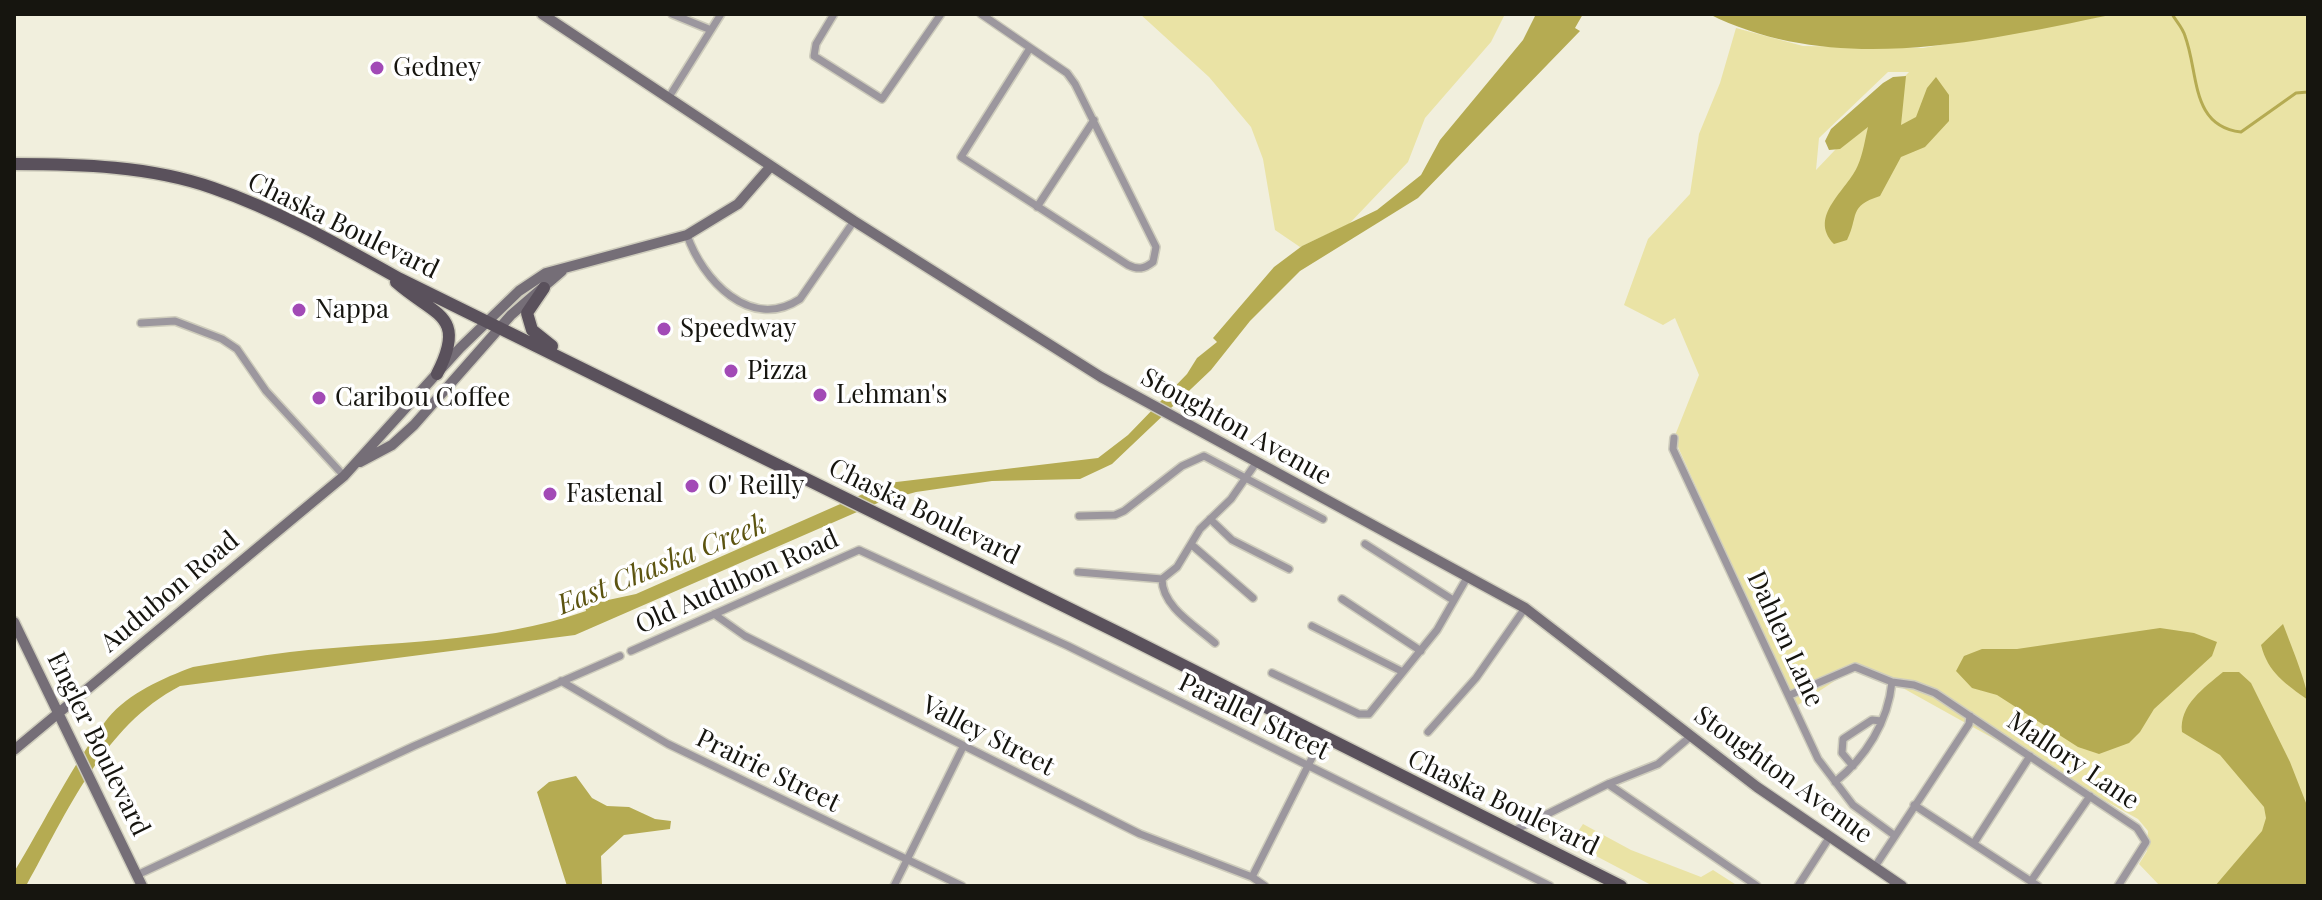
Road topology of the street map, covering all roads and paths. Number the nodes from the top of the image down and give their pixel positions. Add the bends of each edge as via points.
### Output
1 (542, 14) edge
2 (672, 14) edge
3 (721, 14) edge
4 (834, 14) edge
5 (941, 14) edge
6 (981, 14) edge
7 (711, 30) junction
8 (1030, 48) junction
9 (669, 97) junction
10 (1094, 120) junction
11 (14, 164) edge
12 (771, 166) junction
13 (1037, 207) junction
14 (854, 221) junction
15 (687, 235) junction
16 (378, 267) junction
17 (563, 269) junction
18 (544, 288) junction
19 (486, 321) junction
20 (141, 323) dead end
21 (500, 327) junction
22 (587, 370) junction
23 (437, 374) junction
24 (1674, 438) dead end
25 (1256, 463) junction
26 (354, 466) junction
27 (344, 476) junction
28 (1247, 480) junction
29 (1079, 516) dead end
30 (1210, 519) junction
31 (1323, 519) dead end
32 (1365, 544) dead end
33 (1193, 546) junction
34 (859, 550) joint
35 (1289, 569) dead end
36 (1078, 572) dead end
37 (1468, 576) junction
38 (1162, 579) junction
39 (1253, 598) dead end
40 (1342, 599) dead end
41 (1453, 600) junction
42 (1525, 608) junction
43 (714, 614) junction
44 (14, 622) edge
45 (1312, 626) dead end
46 (1215, 643) dead end
47 (631, 651) dead end
48 (1421, 651) junction
49 (620, 656) dead end
50 (1403, 672) junction
51 (1272, 673) dead end
52 (561, 681) junction
53 (1892, 682) junction
54 (1790, 695) junction
55 (59, 714) junction
56 (1970, 716) junction
57 (1881, 721) junction
58 (1428, 732) dead end
59 (1690, 737) junction
60 (1322, 738) junction
61 (963, 747) junction
62 (14, 750) edge
63 (2030, 756) junction
64 (1309, 766) junction
65 (1853, 766) junction
66 (1835, 782) junction
67 (1608, 784) junction
68 (2090, 796) junction
69 (1914, 805) junction
70 (1512, 831) junction
71 (1894, 835) junction
72 (1829, 838) junction
73 (1974, 843) junction
74 (905, 859) junction
75 (1874, 868) junction
76 (1252, 877) junction
77 (139, 881) edge
78 (2035, 884) edge
79 (894, 886) edge
80 (962, 886) edge
81 (1265, 886) edge
82 (1550, 886) edge
83 (1621, 886) edge
84 (1757, 886) edge
85 (1798, 886) edge
86 (1902, 886) edge
87 (2118, 886) edge

1 - 9 street, Stoughton Avenue
2 - 7 street
3 - 7 street
4 - 5 street via 814,56 882,99
6 - 8 street
7 - 9 street
8 - 10 street via 1067,73
8 - 13 street via 961,157
9 - 12 street, Stoughton Avenue
10 - 13 street
10 - 13 street via 1156,247 1153,262 1136,269
11 - 16 main road, Chaska Boulevard via 73,164 210,187 319,234
12 - 14 street, Stoughton Avenue
12 - 15 street, Audubon Road via 738,204
14 - 15 street via 800,299 770,310 752,307 713,282
14 - 25 street, Stoughton Avenue via 1135,397
15 - 17 street, Audubon Road
16 - 19 main road, Chaska Boulevard
16 - 23 main road via 446,322 450,345
17 - 18 street, Audubon Road
17 - 19 street, Audubon Road via 533,280
18 - 21 street, Audubon Road
18 - 22 main road via 529,307 532,330
19 - 21 main road, Chaska Boulevard
19 - 23 street, Audubon Road
20 - 27 street via 175,321 237,349 266,391
21 - 22 main road, Chaska Boulevard
21 - 26 street, Audubon Road via 414,425 392,445
22 - 60 main road, Chaska Boulevard
23 - 26 street, Audubon Road
24 - 54 street, Dahlen Lane via 1673,449
25 - 28 street
25 - 37 street, Stoughton Avenue
26 - 27 street, Audubon Road
27 - 55 street, Audubon Road
28 - 29 street via 1204,456 1182,466 1124,511
28 - 30 street
28 - 31 street
30 - 33 street
30 - 35 street via 1232,540
32 - 41 street
33 - 38 street
33 - 39 street
34 - 43 street, Old Audubon Road
34 - 64 street, Parallel Street via 940,584
36 - 38 street
37 - 41 street
37 - 42 street, Stoughton Avenue
38 - 46 street via 1166,597
40 - 48 street
41 - 48 street
42 - 58 street via 1476,678
42 - 59 street, Stoughton Avenue
43 - 47 street, Old Audubon Road
43 - 61 street, Valley Street via 745,636
44 - 55 street, Engler Boulevard
45 - 50 street
48 - 50 street
49 - 52 street, Old Audubon Road
50 - 51 street via 1369,714
52 - 74 street, Prairie Street via 668,744
52 - 77 street, Old Audubon Road via 414,746
53 - 54 street, Mallory Lane via 1855,667
53 - 56 street, Mallory Lane via 1935,693
53 - 57 street
54 - 66 street, Dahlen Lane via 1818,759
55 - 62 street, Audubon Road
55 - 77 street, Engler Boulevard
56 - 63 street, Mallory Lane
56 - 69 street
57 - 65 street via 1874,740
57 - 65 street via 1872,720 1843,739 1842,753
59 - 67 street via 1658,764
59 - 72 street, Stoughton Avenue
60 - 64 street
60 - 70 main road, Chaska Boulevard
61 - 74 street
61 - 76 street, Valley Street via 1140,834
63 - 68 street, Mallory Lane
63 - 73 street
64 - 76 street
64 - 82 street, Parallel Street
65 - 66 street
66 - 71 street, Dahlen Lane via 1867,818
67 - 70 street
67 - 84 street
68 - 78 street
68 - 87 street, Mallory Lane via 2137,828 2146,842
69 - 71 street
69 - 73 street
70 - 83 main road, Chaska Boulevard
71 - 75 street
72 - 75 street, Stoughton Avenue
72 - 85 street
73 - 78 street
74 - 79 street
74 - 80 street, Prairie Street
75 - 86 street, Stoughton Avenue
76 - 81 street, Valley Street

